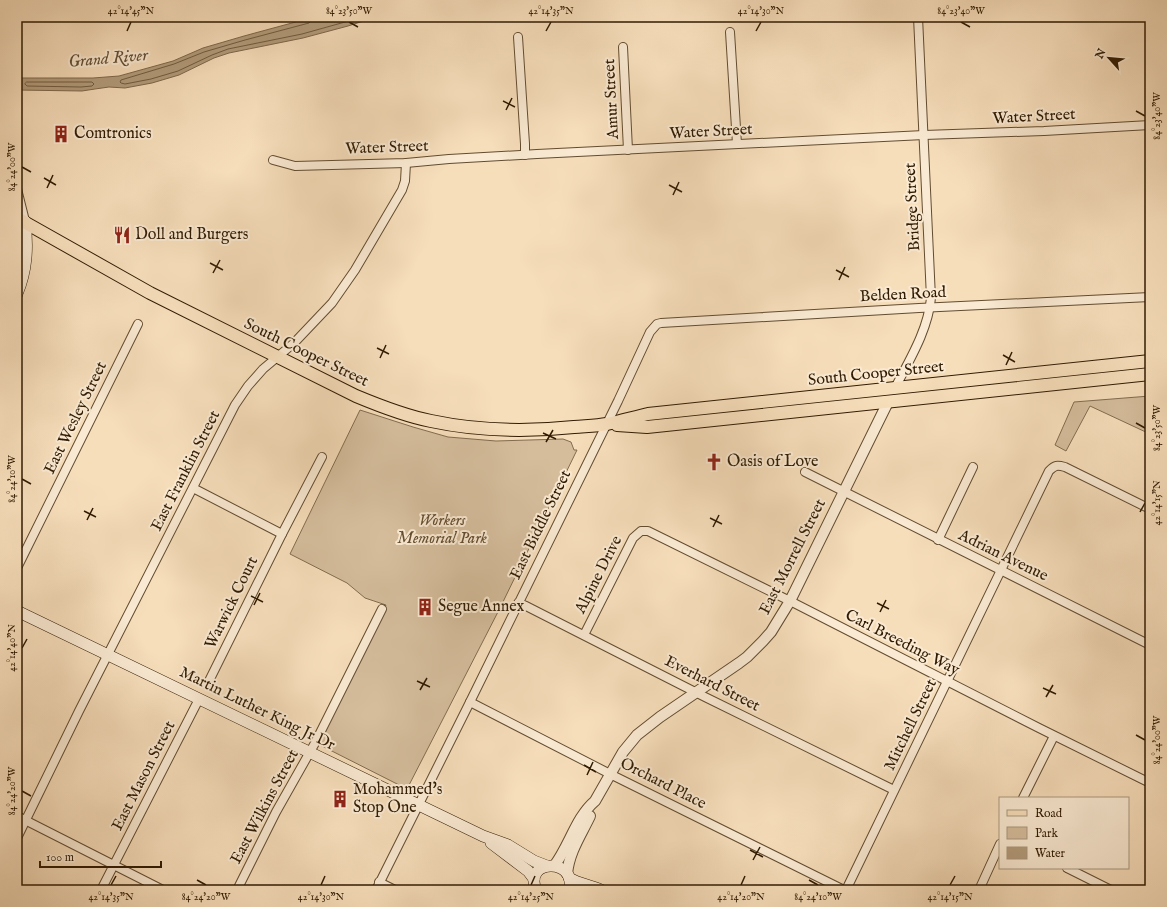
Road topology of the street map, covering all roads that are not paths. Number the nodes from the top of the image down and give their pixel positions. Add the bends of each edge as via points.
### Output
1 (918, 17) edge
2 (730, 32) dead end
3 (518, 37) dead end
4 (623, 47) dead end
5 (1150, 125) edge
6 (924, 135) junction
7 (737, 144) junction
8 (628, 150) junction
9 (525, 155) junction
10 (273, 160) dead end
11 (406, 163) junction
12 (17, 189) edge
13 (21, 220) edge
14 (17, 294) edge
15 (1150, 297) edge
16 (930, 308) junction
17 (138, 324) dead end
18 (657, 324) joint
19 (277, 357) junction
20 (1150, 361) edge
21 (1150, 374) edge
22 (895, 388) junction
23 (888, 402) junction
24 (606, 424) junction
25 (322, 457) dead end
26 (974, 467) dead end
27 (805, 472) dead end
28 (193, 488) junction
29 (844, 492) junction
30 (1150, 509) edge
31 (641, 531) joint
32 (282, 534) junction
33 (938, 540) junction
34 (17, 568) edge
35 (1001, 571) junction
36 (790, 601) junction
37 (518, 603) junction
38 (382, 609) dead end
39 (17, 611) edge
40 (584, 635) junction
41 (1150, 645) edge
42 (108, 656) junction
43 (948, 682) junction
44 (207, 685) dead end
45 (696, 692) junction
46 (199, 699) junction
47 (470, 702) junction
48 (1054, 736) junction
49 (310, 752) junction
50 (610, 774) junction
51 (1150, 783) edge
52 (894, 790) junction
53 (1024, 797) edge
54 (595, 801) junction
55 (418, 805) junction
56 (17, 816) edge
57 (26, 820) junction
58 (483, 836) junction
59 (17, 838) edge
60 (999, 846) edge
61 (114, 865) junction
62 (551, 866) junction
63 (1069, 869) edge
64 (568, 876) junction
65 (535, 884) edge
66 (378, 886) edge
67 (101, 890) edge
68 (163, 890) edge
69 (237, 890) edge
70 (395, 890) edge
71 (569, 890) edge
72 (600, 890) edge
73 (845, 890) edge
74 (978, 890) edge
75 (1111, 890) edge

1 - 6 street, Bridge Street
2 - 7 street
3 - 9 street
4 - 8 street, Amur Street
5 - 6 street, Water Street
6 - 7 street, Water Street
6 - 16 street, Bridge Street
7 - 8 street, Water Street
8 - 9 street, Water Street
9 - 11 street, Water Street
10 - 11 street, Water Street via 295,166
11 - 19 street, East Franklin Street via 404,185 355,270 324,312
12 - 13 street
13 - 14 main road via 27,248 23,277
13 - 19 main road, South Cooper Street via 150,293
15 - 16 street, Belden Road
16 - 18 street, Belden Road
16 - 22 street, Bridge Street via 923,332
17 - 34 street, East Wesley Street
18 - 24 street, East Biddle Street via 650,332
19 - 24 main road, South Cooper Street via 356,396 430,421 481,429 519,430
19 - 28 street, East Franklin Street via 241,396
20 - 22 main road, South Cooper Street
21 - 23 main road, South Cooper Street
22 - 23 main road
22 - 24 main road, South Cooper Street via 648,414
23 - 24 main road, South Cooper Street via 648,427
23 - 29 street, East Morrell Street
24 - 37 street, East Biddle Street
25 - 32 street, Warwick Court
26 - 33 street
27 - 29 street, Adrian Avenue
28 - 32 street
28 - 42 street, East Franklin Street
29 - 33 street, Adrian Avenue
29 - 36 street, East Morrell Street
30 - 35 street, Mitchell Street via 1065,467 1055,465 1049,471
31 - 36 street, Carl Breeding Way via 654,533
31 - 40 street, Alpine Drive via 633,538
32 - 44 street, Warwick Court
33 - 35 street, Adrian Avenue
35 - 41 street, Adrian Avenue
35 - 43 street, Mitchell Street
36 - 43 street, Carl Breeding Way
36 - 45 street, East Morrell Street via 771,632 755,650 739,664
37 - 40 street, Everhard Street
37 - 47 street, East Biddle Street
38 - 49 street, East Wilkins Street
39 - 42 main road, Martin Luther King Jr Dr
40 - 45 street, Everhard Street
42 - 46 main road, Martin Luther King Jr Dr
42 - 57 street, East Franklin Street
43 - 48 street, Carl Breeding Way
43 - 52 street, Mitchell Street
45 - 50 street, East Morrell Street via 637,735
45 - 52 street, Everhard Street
46 - 49 main road, Martin Luther King Jr Dr
46 - 61 street, East Mason Street
47 - 50 street, Orchard Place
47 - 55 street, East Biddle Street
48 - 51 street, Carl Breeding Way
48 - 53 street
49 - 55 main road, Martin Luther King Jr Dr
49 - 69 street, East Wilkins Street
50 - 54 street, East Morrell Street
50 - 73 street, Orchard Place
52 - 73 street, Mitchell Street
54 - 62 street, East Morrell Street via 572,833 560,857
54 - 64 street, East Morrell Street via 595,807 571,854
55 - 58 main road, Martin Luther King Jr Dr
55 - 66 street, East Biddle Street
56 - 57 street
57 - 59 street, East Franklin Street
57 - 61 street
58 - 62 main road, Martin Luther King Jr Dr via 508,845 534,861
58 - 65 main road, Martin Luther King Jr Dr via 528,871
60 - 74 street
61 - 67 street, East Mason Street
61 - 68 street
62 - 64 main road, Martin Luther King Jr Dr via 560,868
62 - 65 main road via 538,871
63 - 75 street
64 - 71 main road
64 - 72 main road via 578,883
66 - 70 street

